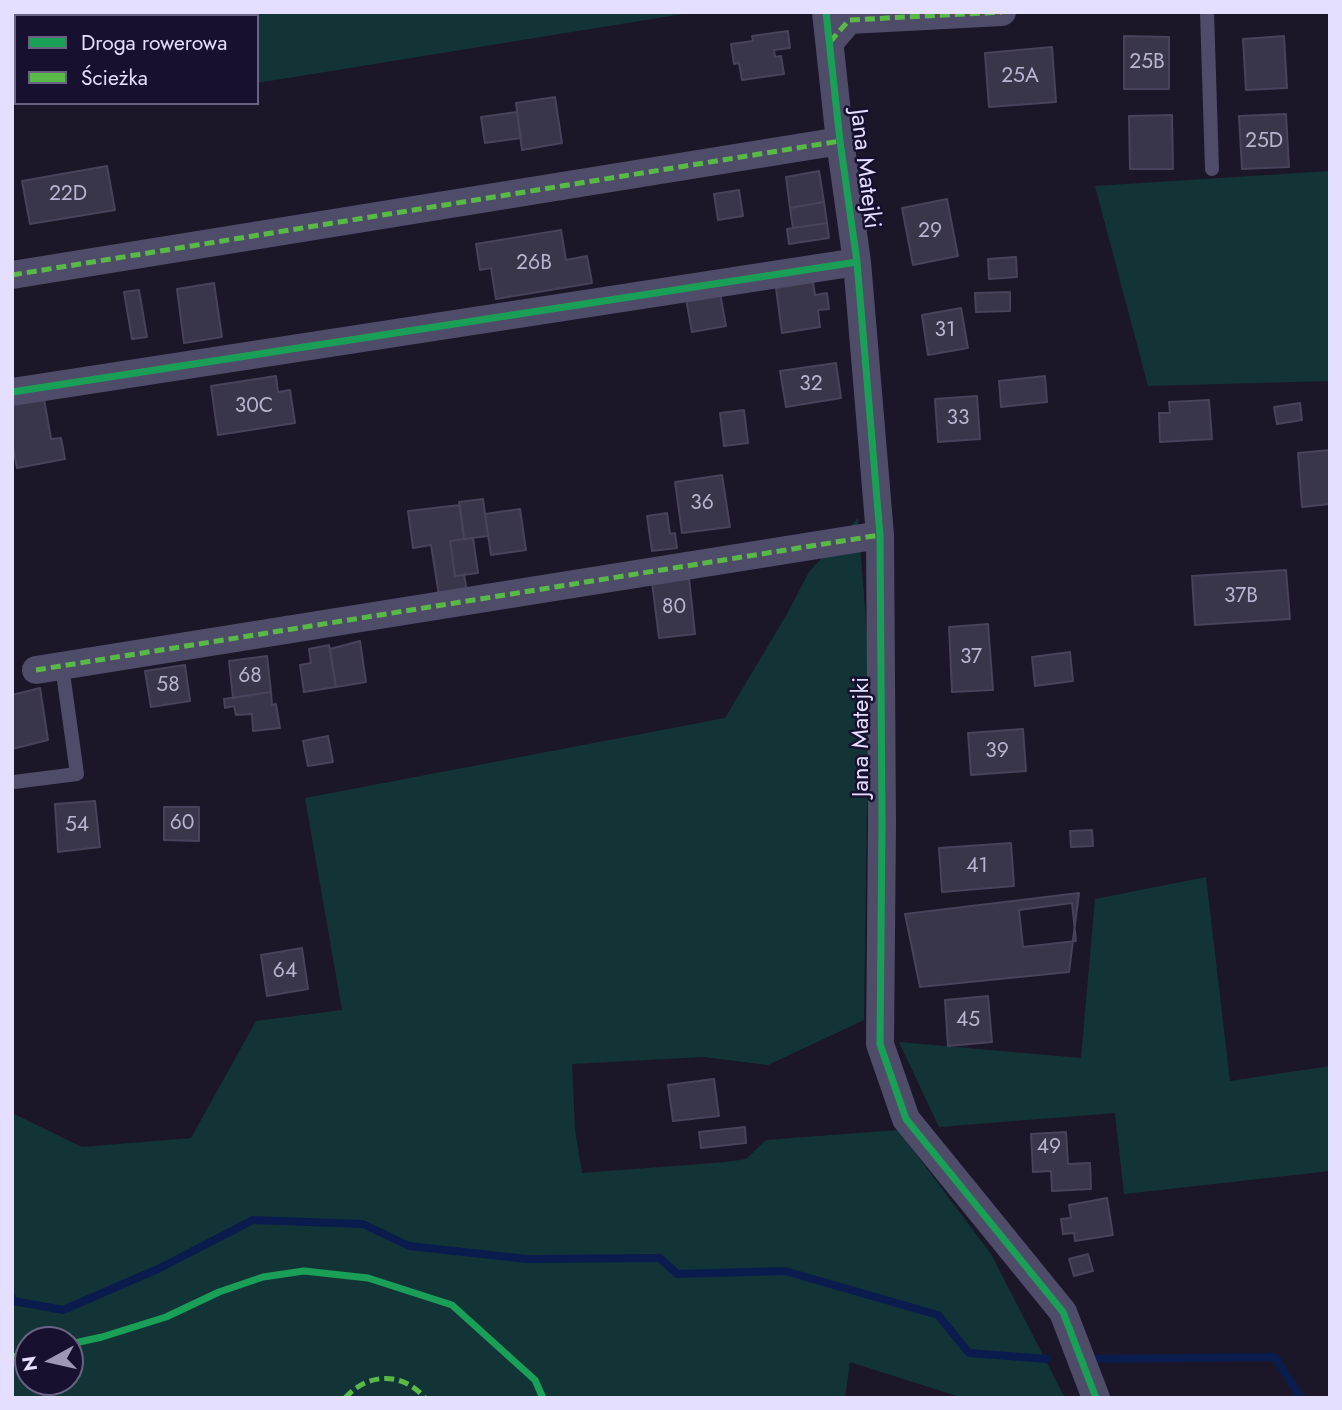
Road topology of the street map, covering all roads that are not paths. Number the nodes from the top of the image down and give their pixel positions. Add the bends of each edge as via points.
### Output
1 (826, 12) edge
2 (1002, 12) edge
3 (1207, 12) edge
4 (830, 42) junction
5 (840, 141) junction
6 (1212, 169) dead end
7 (857, 262) junction
8 (12, 275) edge
9 (12, 392) edge
10 (880, 535) junction
11 (49, 668) joint
12 (15, 782) dead end
13 (1096, 1398) edge

1 - 4 street, Jana Matejki
2 - 4 street via 849,20
3 - 6 lane
4 - 5 street, Jana Matejki
5 - 7 street, Jana Matejki
5 - 8 street
7 - 9 street
7 - 10 street, Jana Matejki
10 - 11 street
10 - 13 street, Jana Matejki via 880,1044 906,1119 1063,1312
11 - 12 lane via 77,774

